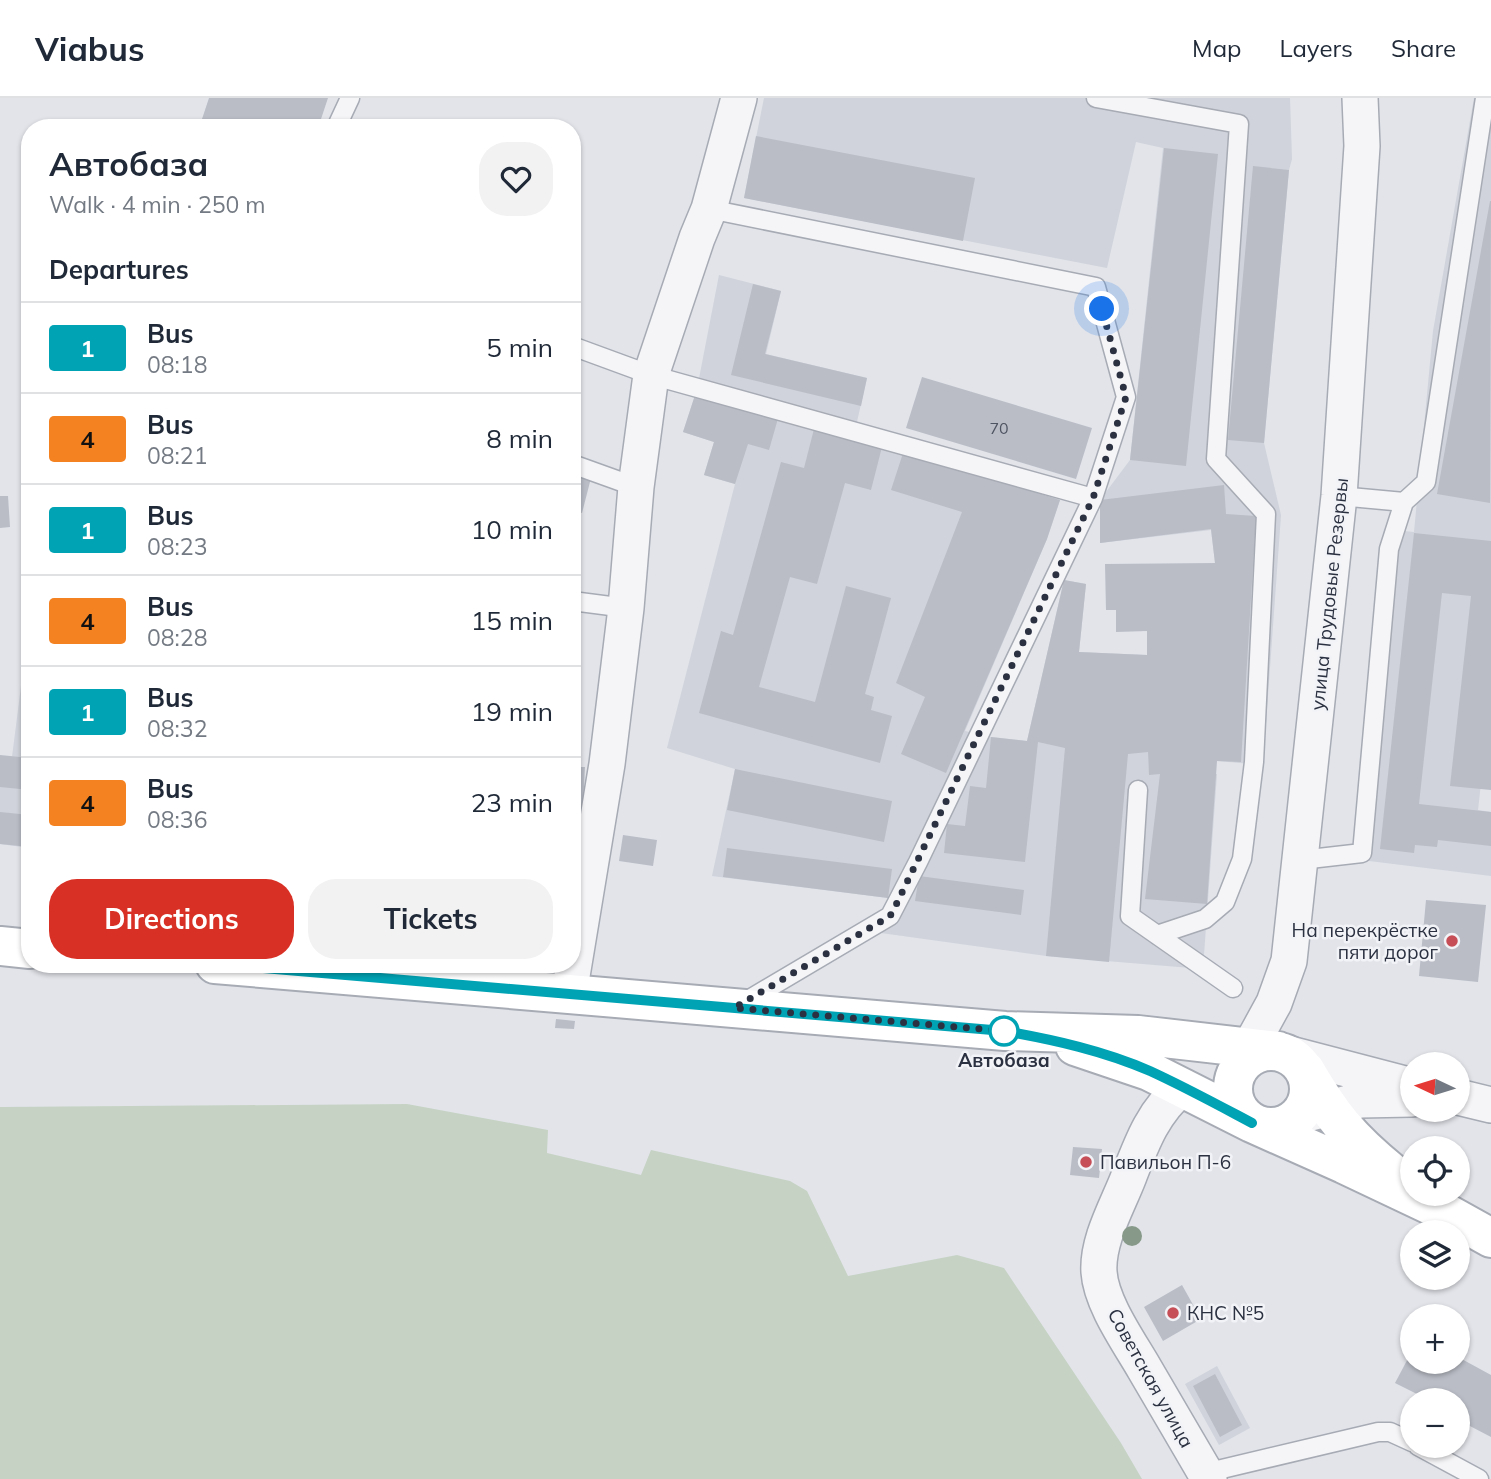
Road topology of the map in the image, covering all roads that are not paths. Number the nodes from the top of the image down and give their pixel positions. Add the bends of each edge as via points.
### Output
1 (350, 98) edge
2 (739, 98) edge
3 (1096, 98) edge
4 (1360, 98) edge
5 (1485, 98) edge
6 (340, 119) edge
7 (709, 209) junction
8 (581, 349) edge
9 (651, 374) junction
10 (581, 467) edge
11 (636, 487) junction
12 (1339, 496) junction
13 (1093, 498) junction
14 (1404, 502) junction
15 (581, 602) edge
16 (626, 608) junction
17 (1138, 790) dead end
18 (1301, 860) junction
19 (581, 922) edge
20 (1157, 935) junction
21 (0, 946) edge
22 (21, 948) edge
23 (1289, 961) junction
24 (318, 973) edge
25 (573, 973) edge
26 (1233, 988) dead end
27 (569, 995) junction
28 (734, 1008) junction
29 (1004, 1031) junction
30 (1104, 1054) junction
31 (1274, 1060) junction
32 (1400, 1084) edge
33 (1183, 1087) junction
34 (1400, 1099) edge
35 (1313, 1112) junction
36 (1252, 1123) junction
37 (1143, 1141) junction
38 (1400, 1179) edge
39 (1400, 1187) edge
40 (1438, 1206) edge
41 (1491, 1238) edge
42 (1400, 1437) edge
43 (1440, 1458) edge
44 (1207, 1476) edge
45 (1479, 1479) edge

1 - 6 lane
2 - 7 street
3 - 20 lane via 1239,124 1216,459 1266,514 1254,762 1242,859 1225,902 1205,919
4 - 12 street, улица Трудовые Резервы via 1362,146
5 - 14 lane via 1426,482
7 - 9 street
7 - 13 lane via 1096,287 1126,397
8 - 9 lane
9 - 11 street
9 - 13 lane
10 - 11 lane
11 - 16 street
12 - 14 lane
12 - 18 street, улица Трудовые Резервы
13 - 28 lane via 890,916
14 - 18 lane via 1389,549 1362,853
15 - 16 lane
16 - 19 street
17 - 20 lane via 1130,916
18 - 23 street, улица Трудовые Резервы
20 - 26 lane
21 - 22 street
23 - 31 street, улица Трудовые Резервы via 1274,1003
23 - 31 street via 1292,1024
24 - 27 street
25 - 27 street
27 - 28 street
28 - 29 street
29 - 30 street
29 - 31 street via 1138,1035
30 - 33 street
30 - 37 street via 1129,1069 1143,1090
31 - 32 street
31 - 35 street via 1310,1086 1307,1102
31 - 36 street via 1232,1094 1239,1111
33 - 36 street
33 - 37 street, Советская улица via 1168,1098
34 - 35 street via 1380,1098
35 - 36 street via 1284,1125
35 - 38 street
36 - 39 street
37 - 44 street, Советская улица via 1105,1236 1099,1273 1118,1324
40 - 41 street
42 - 44 lane via 1378,1432
43 - 45 lane

